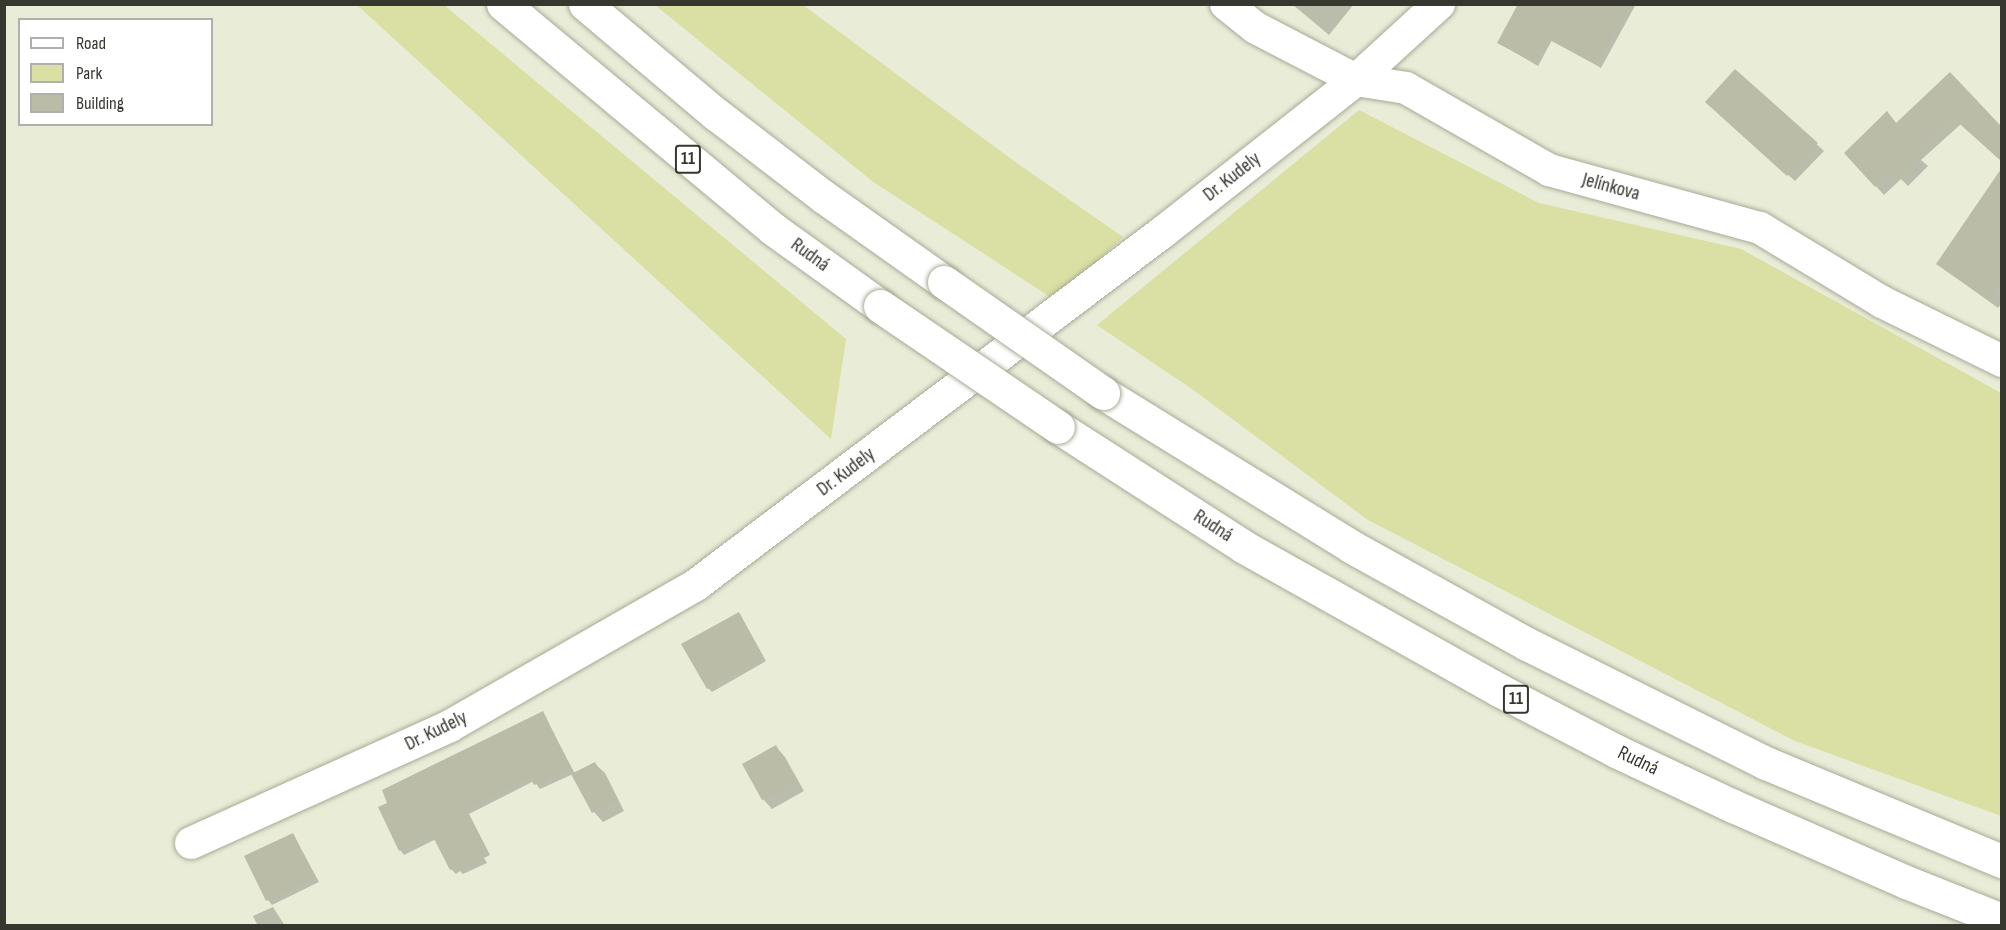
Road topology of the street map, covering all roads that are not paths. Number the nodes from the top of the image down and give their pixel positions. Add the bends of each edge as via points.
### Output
1 (503, 4) edge
2 (585, 4) edge
3 (613, 4) edge
4 (1226, 4) edge
5 (1439, 4) edge
6 (1356, 80) junction
7 (717, 115) junction
8 (2001, 361) edge
9 (191, 843) dead end
10 (2001, 861) edge
11 (2001, 920) edge

1 - 11 highway, Rudná / 11, bridge via 773,229 1058,427 1245,547 1616,751 1906,882
2 - 7 highway
3 - 7 highway
4 - 6 street, Jelínkova via 1256,28
5 - 6 street, Dr. Kudely
6 - 8 street, Jelínkova via 1406,88 1549,170 1760,228 1882,302
6 - 9 street, Dr. Kudely via 1163,232 696,585 450,726
7 - 10 highway, bridge via 824,197 1103,393 1352,547 1537,650 1766,763

